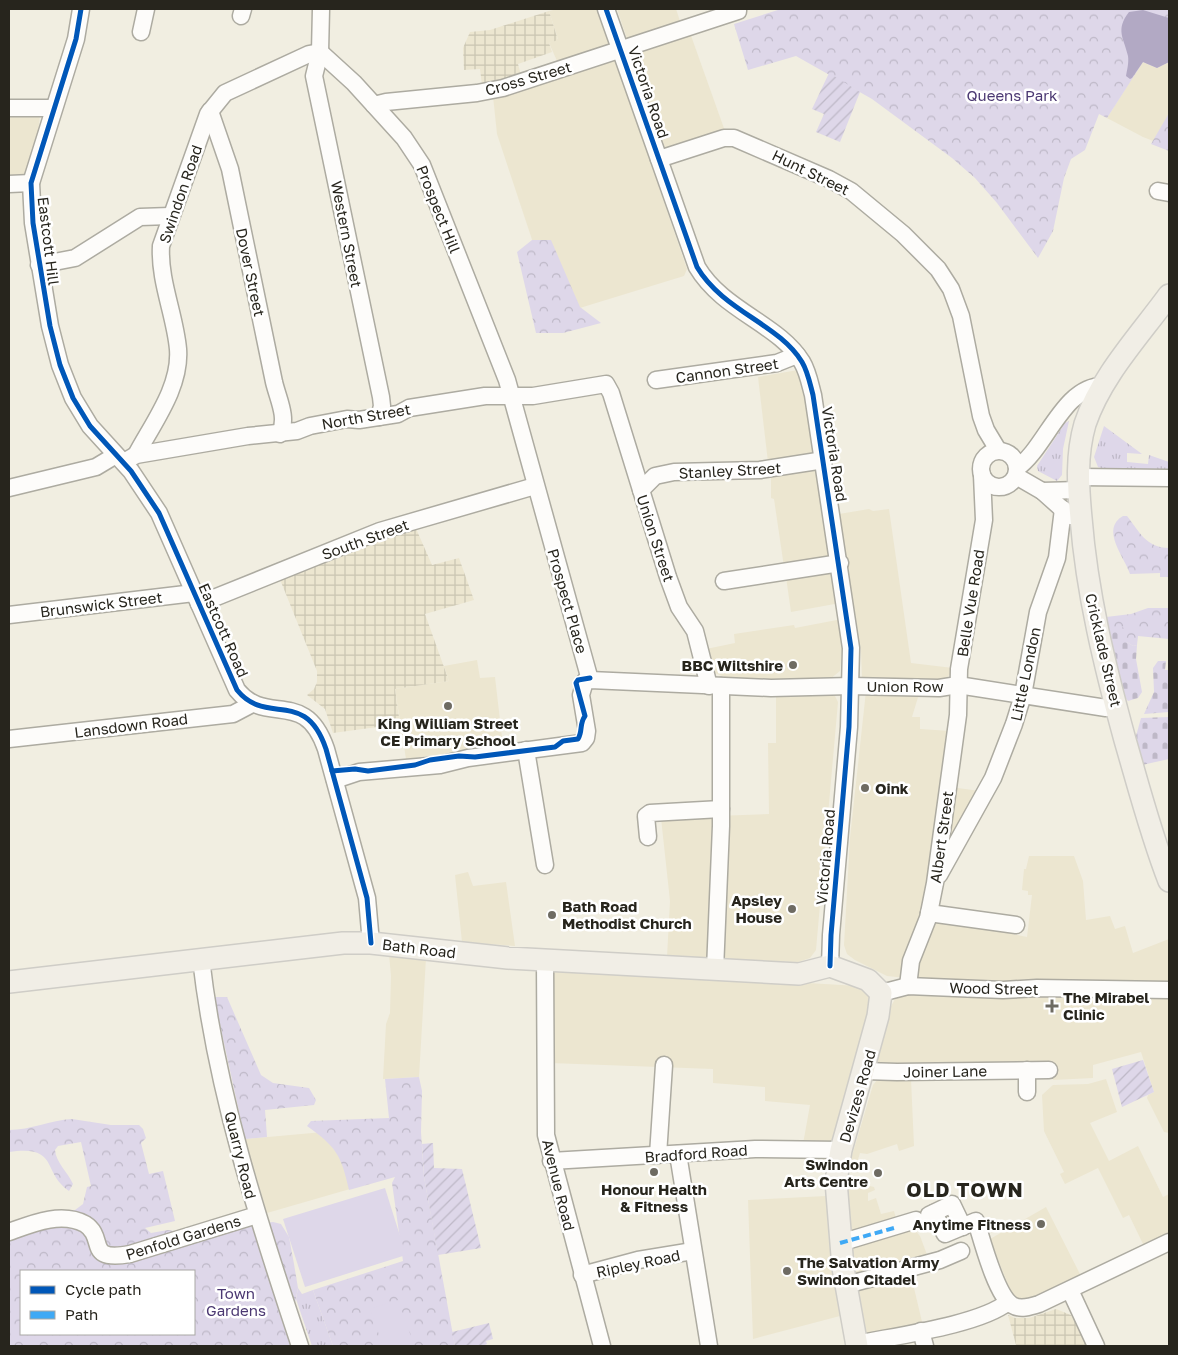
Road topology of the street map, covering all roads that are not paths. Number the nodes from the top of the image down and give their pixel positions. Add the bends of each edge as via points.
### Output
1 (81, 9) edge
2 (146, 9) edge
3 (321, 9) edge
4 (606, 9) edge
5 (738, 10) edge
6 (141, 32) dead end
7 (620, 50) junction
8 (320, 52) junction
9 (374, 105) junction
10 (9, 108) edge
11 (53, 108) junction
12 (210, 111) junction
13 (659, 159) junction
14 (31, 183) junction
15 (9, 184) edge
16 (170, 216) junction
17 (39, 265) junction
18 (1169, 295) edge
19 (797, 355) junction
20 (656, 380) dead end
21 (1103, 386) junction
22 (609, 387) joint
23 (510, 396) junction
24 (379, 417) junction
25 (280, 434) junction
26 (998, 450) junction
27 (125, 458) junction
28 (824, 460) junction
29 (982, 475) junction
30 (1012, 477) junction
31 (1169, 478) edge
32 (1079, 484) junction
33 (535, 486) junction
34 (9, 488) edge
35 (642, 490) junction
36 (1042, 491) junction
37 (1064, 510) junction
38 (984, 520) junction
39 (1082, 530) junction
40 (840, 563) junction
41 (724, 581) dead end
42 (197, 598) junction
43 (9, 615) edge
44 (590, 680) junction
45 (958, 685) junction
46 (715, 686) junction
47 (851, 686) junction
48 (1023, 695) junction
49 (252, 704) junction
50 (1106, 708) dead end
51 (9, 739) edge
52 (526, 750) junction
53 (335, 780) junction
54 (721, 809) junction
55 (648, 837) dead end
56 (545, 865) dead end
57 (1169, 881) edge
58 (935, 883) junction
59 (929, 913) junction
60 (1016, 925) dead end
61 (371, 943) junction
62 (201, 959) junction
63 (545, 960) junction
64 (830, 966) junction
65 (715, 970) junction
66 (9, 982) edge
67 (908, 986) junction
68 (1169, 990) edge
69 (881, 993) junction
70 (664, 1065) dead end
71 (1026, 1070) junction
72 (1049, 1070) dead end
73 (864, 1071) junction
74 (1027, 1092) dead end
75 (841, 1150) junction
76 (678, 1154) junction
77 (658, 1155) junction
78 (551, 1161) junction
79 (257, 1215) junction
80 (9, 1232) edge
81 (1169, 1242) edge
82 (840, 1243) junction
83 (693, 1251) junction
84 (961, 1251) dead end
85 (582, 1275) junction
86 (846, 1285) junction
87 (1070, 1290) junction
88 (1008, 1302) junction
89 (926, 1335) edge
90 (708, 1342) edge
91 (856, 1345) edge
92 (300, 1346) edge
93 (602, 1346) edge
94 (1096, 1346) edge

1 - 11 street, Eastcott Hill via 76,39
2 - 6 street
3 - 8 street, Western Street
4 - 7 street, Victoria Road
5 - 7 street, Cross Street
7 - 9 street, Cross Street via 490,91
7 - 13 street, Victoria Road
8 - 9 street, Prospect Hill
8 - 12 street, Swindon Road via 231,90
8 - 24 street, Western Street via 314,81 381,397
9 - 23 street, Prospect Hill via 410,145 422,165 505,375
10 - 11 street
11 - 14 street, Eastcott Hill
12 - 16 street, Swindon Road
12 - 25 street, Dover Street via 230,169 283,413 284,424
13 - 19 street, Victoria Road via 700,272 728,302
13 - 26 street, Hunt Street via 730,137 829,179 864,200 938,269 955,297 981,416
14 - 15 street
14 - 17 street, Eastcott Hill
16 - 17 street via 140,217 76,258
16 - 27 street, Swindon Road via 160,253 178,349 176,371 168,394
17 - 27 street, Eastcott Hill via 50,326 66,381 90,426
18 - 21 main road, Cricklade Street
19 - 20 street, Cannon Street via 776,363
19 - 28 street, Victoria Road via 811,388
21 - 30 street, Belle Vue Road via 1093,386 1077,396 1029,460
21 - 32 main road, Cricklade Street via 1089,414 1080,447
22 - 23 street, North Street via 600,384 558,393
22 - 35 street, Union Street
23 - 24 street, North Street via 485,396 409,408 398,414
23 - 33 street, Prospect Place
24 - 25 street, North Street via 310,426
25 - 27 street, North Street via 248,436
26 - 29 street, Belle Vue Road via 984,459
26 - 30 street via 1010,454
27 - 34 street
27 - 42 street, Eastcott Road via 159,513
28 - 35 street, Stanley Street via 760,470 674,472 655,476
28 - 40 street, Victoria Road
29 - 30 street via 988,483
29 - 38 street, Belle Vue Road
30 - 36 street
30 - 38 street, Belle Vue Road
31 - 32 street
32 - 36 street
32 - 39 main road, Cricklade Street
33 - 42 street, South Street via 380,531 260,579
33 - 44 street, Prospect Place
35 - 46 street, Union Street via 679,606 695,631
36 - 37 street
37 - 39 street
37 - 48 street, Little London via 1057,558 1038,612
38 - 45 street, Belle Vue Road
39 - 57 main road, Cricklade Street via 1089,588 1108,676 1146,816
40 - 41 street
40 - 47 street, Victoria Road via 851,644
42 - 43 street, Brunswick Street
42 - 49 street, Eastcott Road via 232,680
44 - 46 street
44 - 52 street via 583,683 581,689 587,731 584,741
45 - 47 street, Union Row via 939,688
45 - 48 street, Union Row
45 - 58 street, Albert Street via 958,715
46 - 47 street
46 - 54 street
47 - 64 street, Victoria Road
48 - 50 street, Union Row
48 - 58 street, Little London via 993,778
49 - 51 street, Lansdown Road via 233,714
49 - 53 street via 292,710 311,720 322,737
52 - 53 street via 440,765 359,772
52 - 56 street
53 - 61 street via 367,898
54 - 55 street via 650,812 646,816
54 - 65 street
58 - 59 street, Albert Street
59 - 60 street
59 - 67 street, Albert Street via 911,961
61 - 62 main road, Bath Road via 304,946
61 - 63 main road, Bath Road
62 - 66 main road, Bath Road
62 - 79 street, Quarry Road via 218,1062
63 - 65 main road, Bath Road
63 - 78 street, Avenue Road via 546,1135
64 - 65 main road, Bath Road via 804,974
64 - 69 main road via 868,980
67 - 68 street, Wood Street via 1003,990
67 - 69 street, Wood Street
69 - 73 main road, Devizes Road
70 - 77 street
71 - 72 street, Joiner Lane
71 - 73 street, Joiner Lane
71 - 74 street
73 - 75 main road, Devizes Road
75 - 76 street, Bradford Road via 755,1149
75 - 82 main road, Devizes Road via 836,1189
76 - 77 street, Bradford Road
76 - 83 street, Ripley Road
77 - 78 street, Bradford Road
78 - 85 street, Avenue Road
79 - 80 street, Penfold Gardens via 111,1257 101,1252 85,1224 51,1219
79 - 92 street, Quarry Road
81 - 87 street
82 - 86 main road, Devizes Road
82 - 88 street via 894,1228 952,1204 963,1227 976,1221
83 - 85 street, Ripley Road via 638,1260
83 - 90 street, Ripley Road
84 - 86 street via 940,1260
85 - 93 street, Avenue Road
86 - 91 main road, Devizes Road
87 - 88 street via 1028,1307 1013,1306
87 - 94 street
88 - 89 street via 985,1314
89 - 91 street

